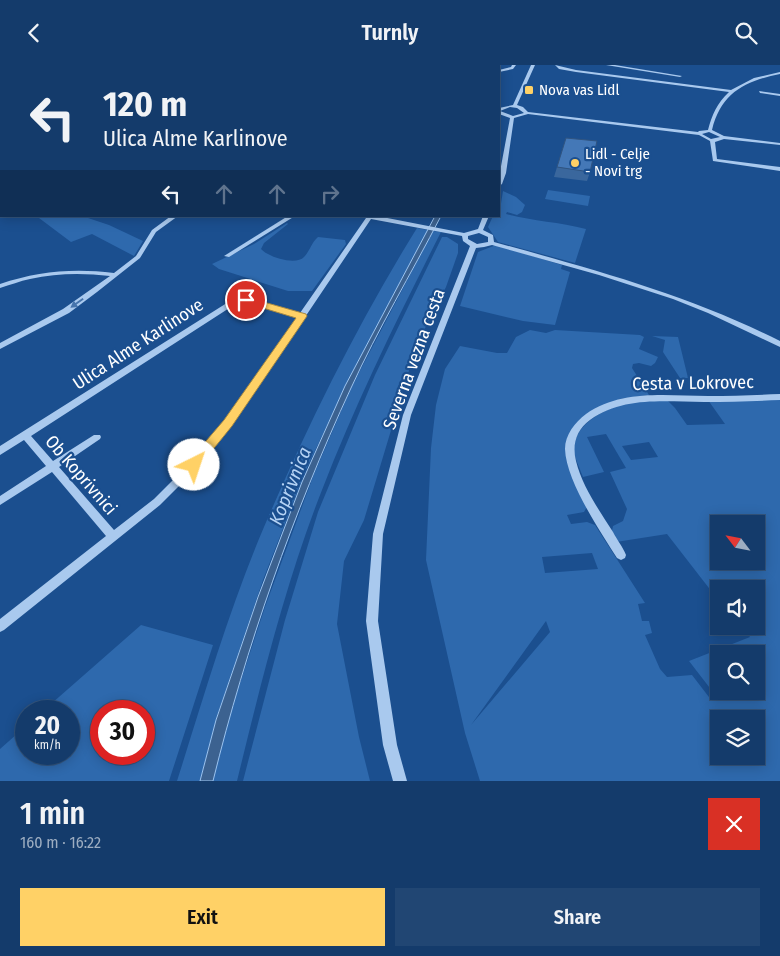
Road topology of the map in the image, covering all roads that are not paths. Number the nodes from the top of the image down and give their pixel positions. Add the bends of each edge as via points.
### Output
1 (514, 65) edge
2 (533, 65) edge
3 (557, 65) edge
4 (608, 65) edge
5 (500, 71) edge
6 (780, 73) edge
7 (680, 76) dead end
8 (730, 91) junction
9 (760, 92) dead end
10 (780, 95) edge
11 (515, 106) junction
12 (500, 110) edge
13 (500, 111) edge
14 (527, 113) junction
15 (512, 117) junction
16 (710, 131) junction
17 (700, 134) junction
18 (723, 137) junction
19 (712, 140) junction
20 (780, 144) edge
21 (780, 169) edge
22 (500, 181) edge
23 (174, 217) edge
24 (290, 217) edge
25 (368, 217) edge
26 (374, 217) edge
27 (486, 217) edge
28 (480, 231) junction
29 (465, 235) junction
30 (491, 243) junction
31 (474, 245) junction
32 (227, 256) dead end
33 (116, 275) junction
34 (0, 286) edge
35 (302, 316) junction
36 (780, 344) edge
37 (0, 346) edge
38 (780, 397) edge
39 (26, 436) junction
40 (97, 437) dead end
41 (0, 451) edge
42 (52, 467) junction
43 (0, 501) edge
44 (113, 536) junction
45 (621, 555) dead end
46 (0, 626) edge
47 (400, 781) edge

1 - 5 street
2 - 11 street
3 - 8 street via 576,71
4 - 7 street
6 - 8 street
8 - 16 street via 714,116
9 - 10 street
11 - 12 street
11 - 14 street
13 - 15 street
14 - 15 street
14 - 17 street
15 - 22 street
16 - 17 street
16 - 18 street
17 - 19 street
18 - 19 street
18 - 20 street
19 - 21 street via 715,160
23 - 33 street via 154,231 138,257
24 - 32 street
25 - 35 street, Ob Koprivnici
26 - 29 street
27 - 28 street
28 - 29 street
28 - 30 street via 491,236
29 - 31 street via 465,240
30 - 31 street
30 - 36 street via 634,284 754,329
31 - 47 street, Severna vezna cesta via 407,415 378,534 372,621 390,745
33 - 34 street via 83,270 55,272
33 -> 37 street via 66,311
35 - 39 street, Ulica Alme Karlinove via 246,300 232,303
35 - 44 street, Ob Koprivnici via 220,435 157,502
38 - 45 street, Cesta v Lokrovec via 620,401 592,413 578,426 571,438 570,452 578,479
39 - 41 street, Ulica Alme Karlinove
39 - 42 street, Ob Koprivnici
40 - 42 street
42 - 43 street
42 - 44 street, Ob Koprivnici
44 - 46 street, Ob Koprivnici

